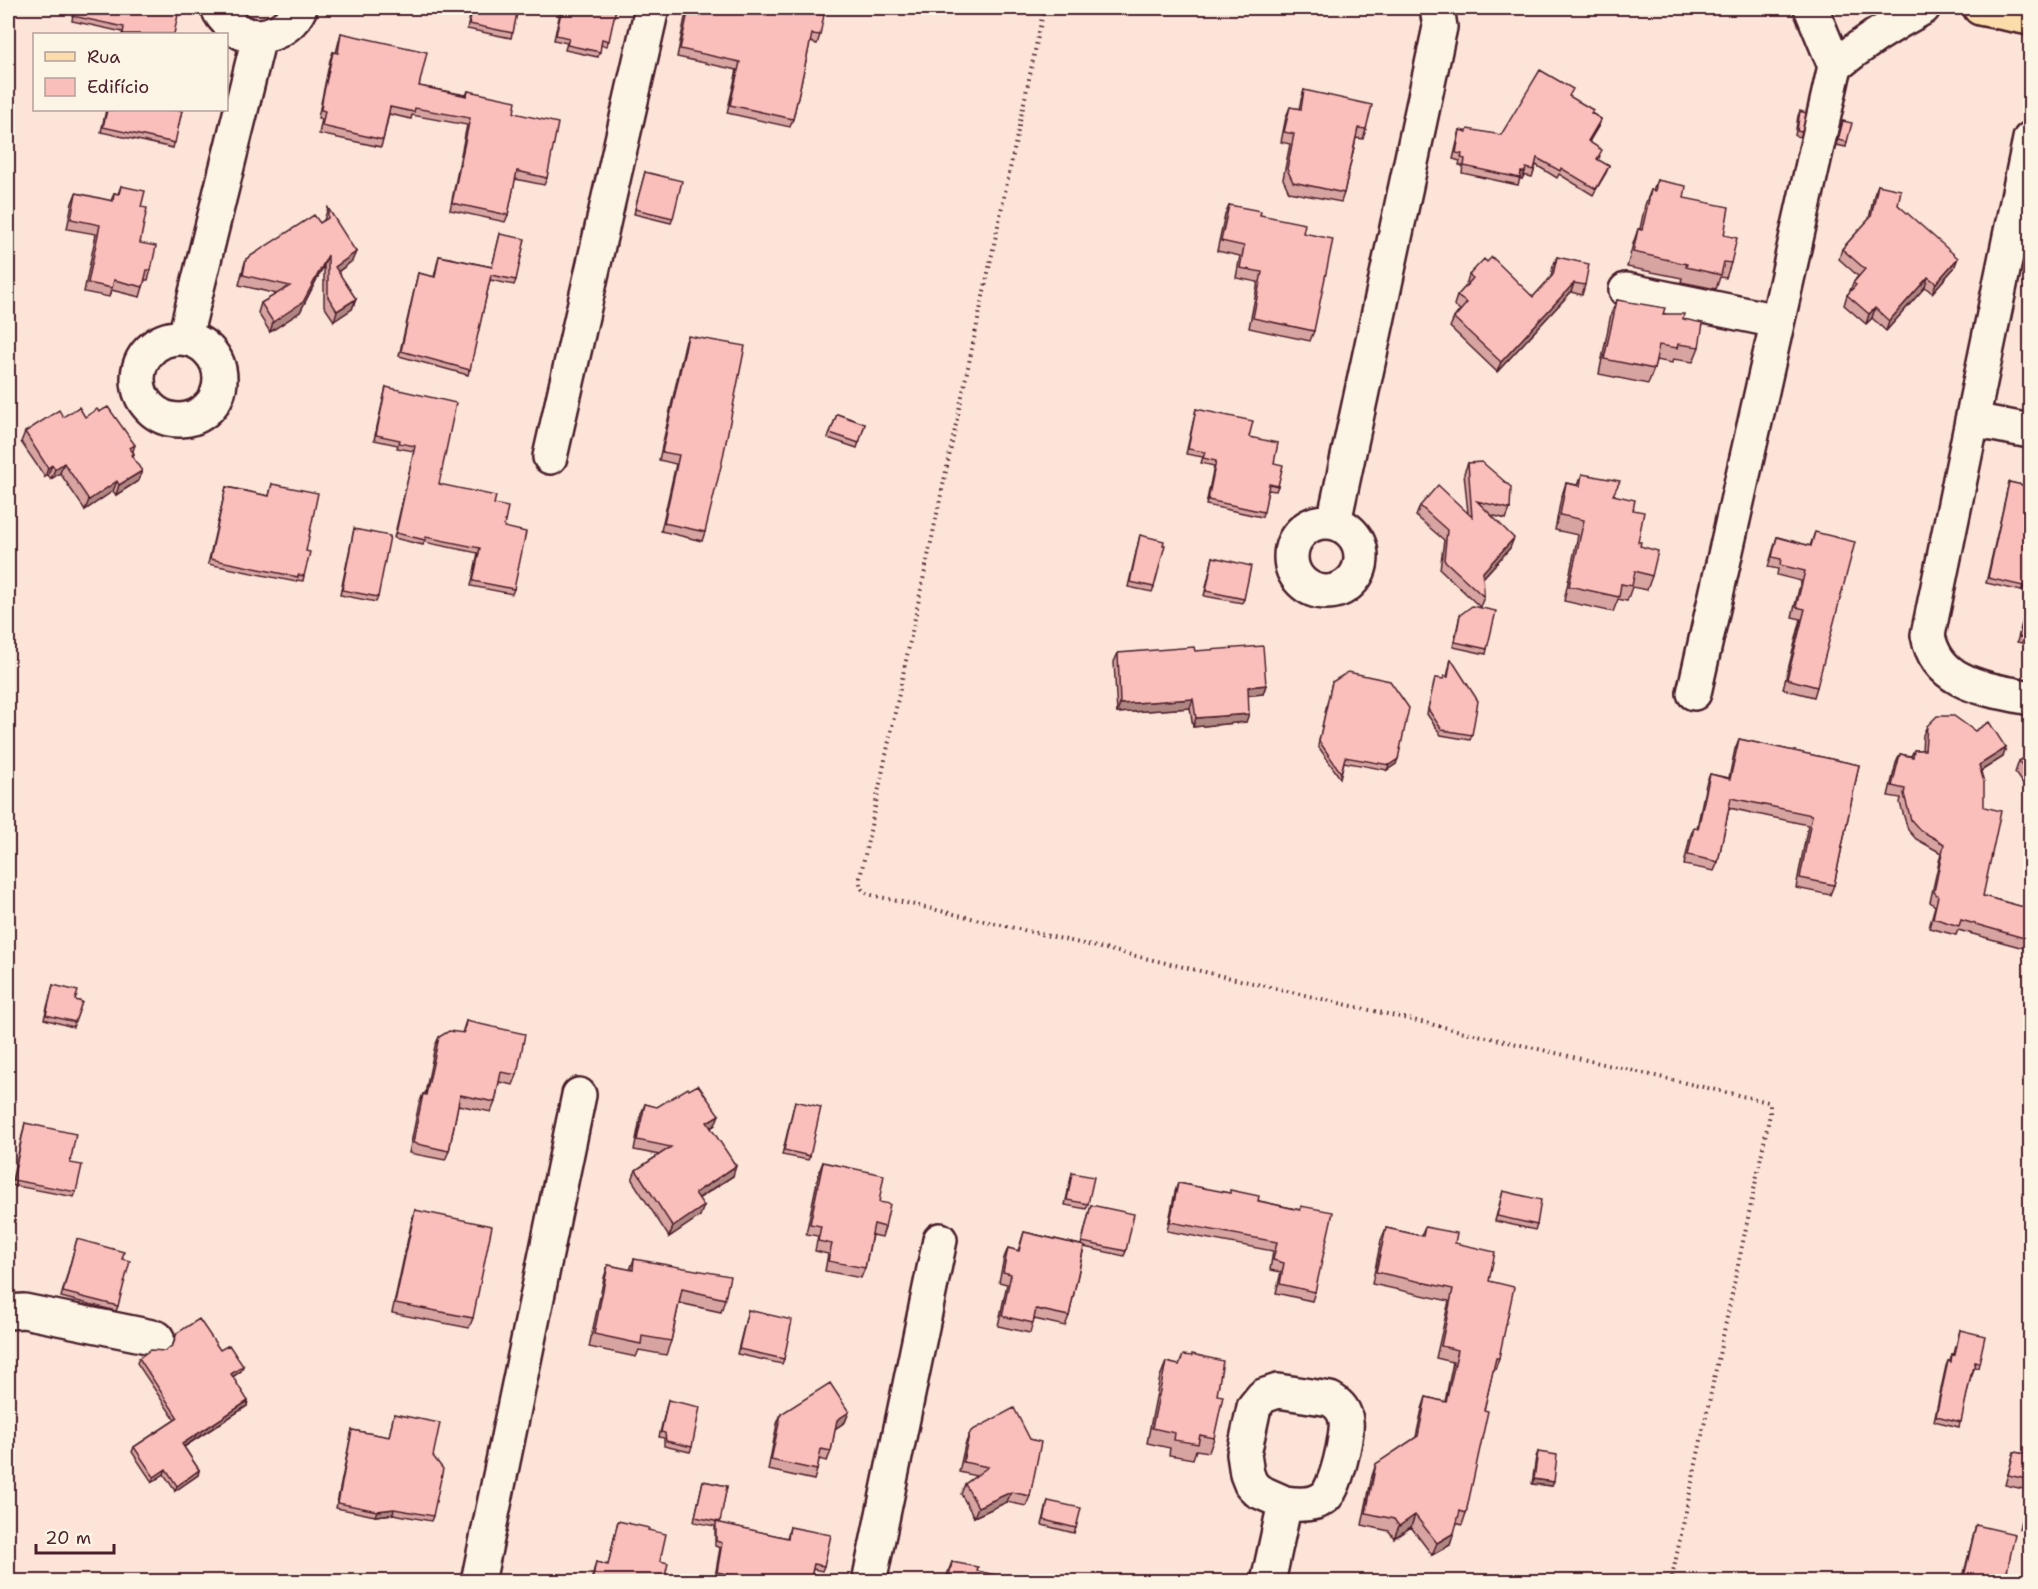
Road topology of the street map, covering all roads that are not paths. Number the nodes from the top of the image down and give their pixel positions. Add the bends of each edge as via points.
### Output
1 (218, 8) edge
2 (300, 8) edge
3 (652, 8) edge
4 (1811, 8) edge
5 (1923, 8) edge
6 (1980, 8) edge
7 (1445, 14) edge
8 (2031, 18) edge
9 (259, 37) junction
10 (1835, 66) junction
11 (2031, 139) edge
12 (1626, 290) dead end
13 (1778, 321) junction
14 (185, 337) dead end
15 (1972, 420) junction
16 (2031, 431) edge
17 (550, 457) dead end
18 (1334, 522) dead end
19 (1694, 693) dead end
20 (2031, 698) edge
21 (579, 1095) dead end
22 (940, 1240) dead end
23 (8, 1312) edge
24 (157, 1338) dead end
25 (1285, 1503) dead end
26 (478, 1581) edge
27 (869, 1581) edge
28 (1268, 1581) edge

1 - 9 street via 235,30
2 - 9 street via 283,30
3 - 17 street
4 - 10 street
5 - 10 street via 1873,37
6 - 8 main road
7 - 18 street
9 - 14 street
10 - 13 street
11 - 15 street
12 - 13 street
13 - 19 street
15 - 16 street
15 - 20 street via 1928,635 1930,649 1957,678
21 - 26 street
22 - 27 street
23 - 24 street via 24,1311
25 - 28 street

